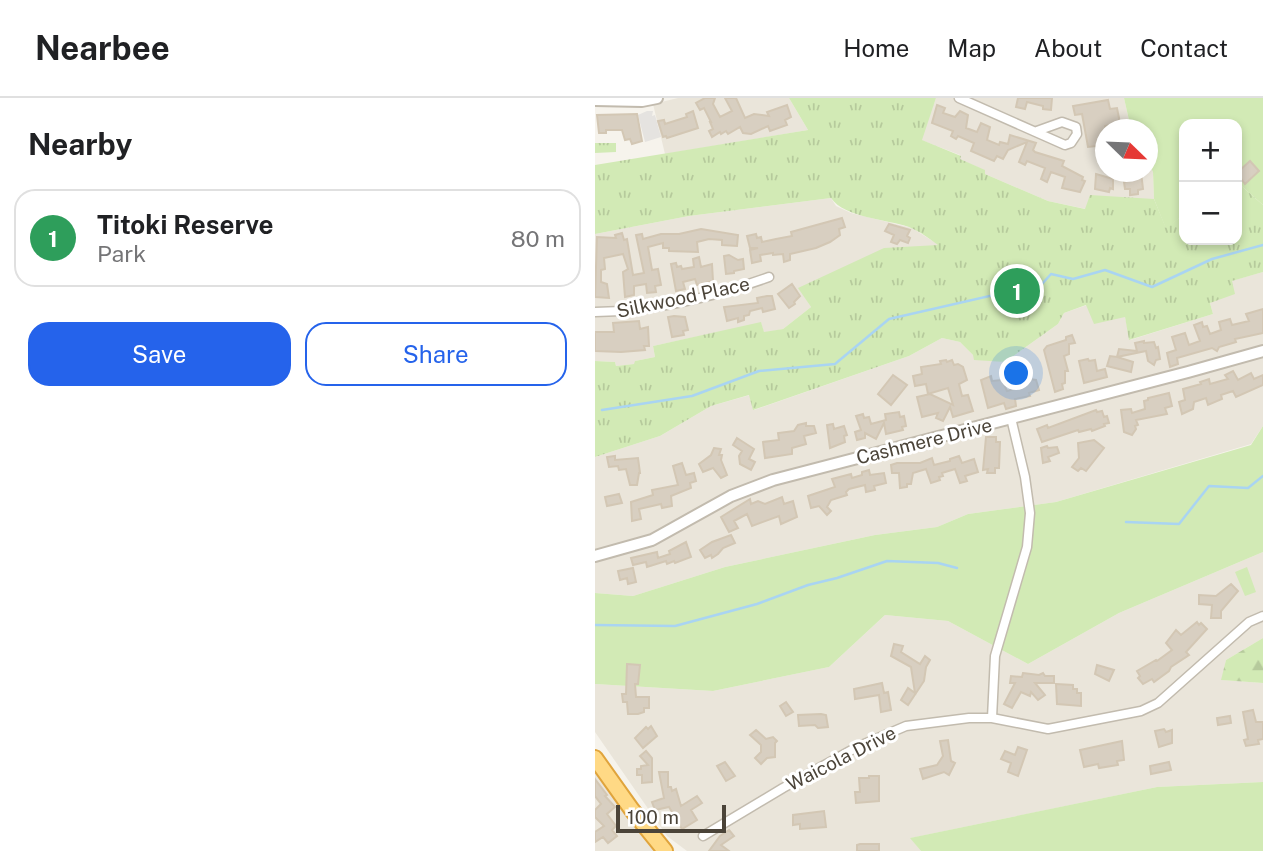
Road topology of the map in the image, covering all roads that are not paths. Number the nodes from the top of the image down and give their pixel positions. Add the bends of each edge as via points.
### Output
1 (657, 98) edge
2 (959, 98) edge
3 (595, 100) edge
4 (1037, 131) dead end
5 (769, 277) dead end
6 (595, 313) edge
7 (1263, 351) edge
8 (1011, 418) junction
9 (595, 556) edge
10 (1263, 615) edge
11 (992, 718) junction
12 (595, 758) edge
13 (703, 836) dead end
14 (665, 851) edge

1 - 3 street
2 - 4 street
5 - 6 street, Silkwood Place via 737,289 627,312
7 - 8 street, Cashmere Drive
8 - 9 street, Cashmere Drive via 762,483 719,501 652,540
8 - 11 street via 1030,513 1027,547 995,656
10 - 11 street, Waicola Drive via 1249,622 1158,703 1141,711 1048,729
11 - 13 street, Waicola Drive via 906,726 857,747
12 - 14 highway

